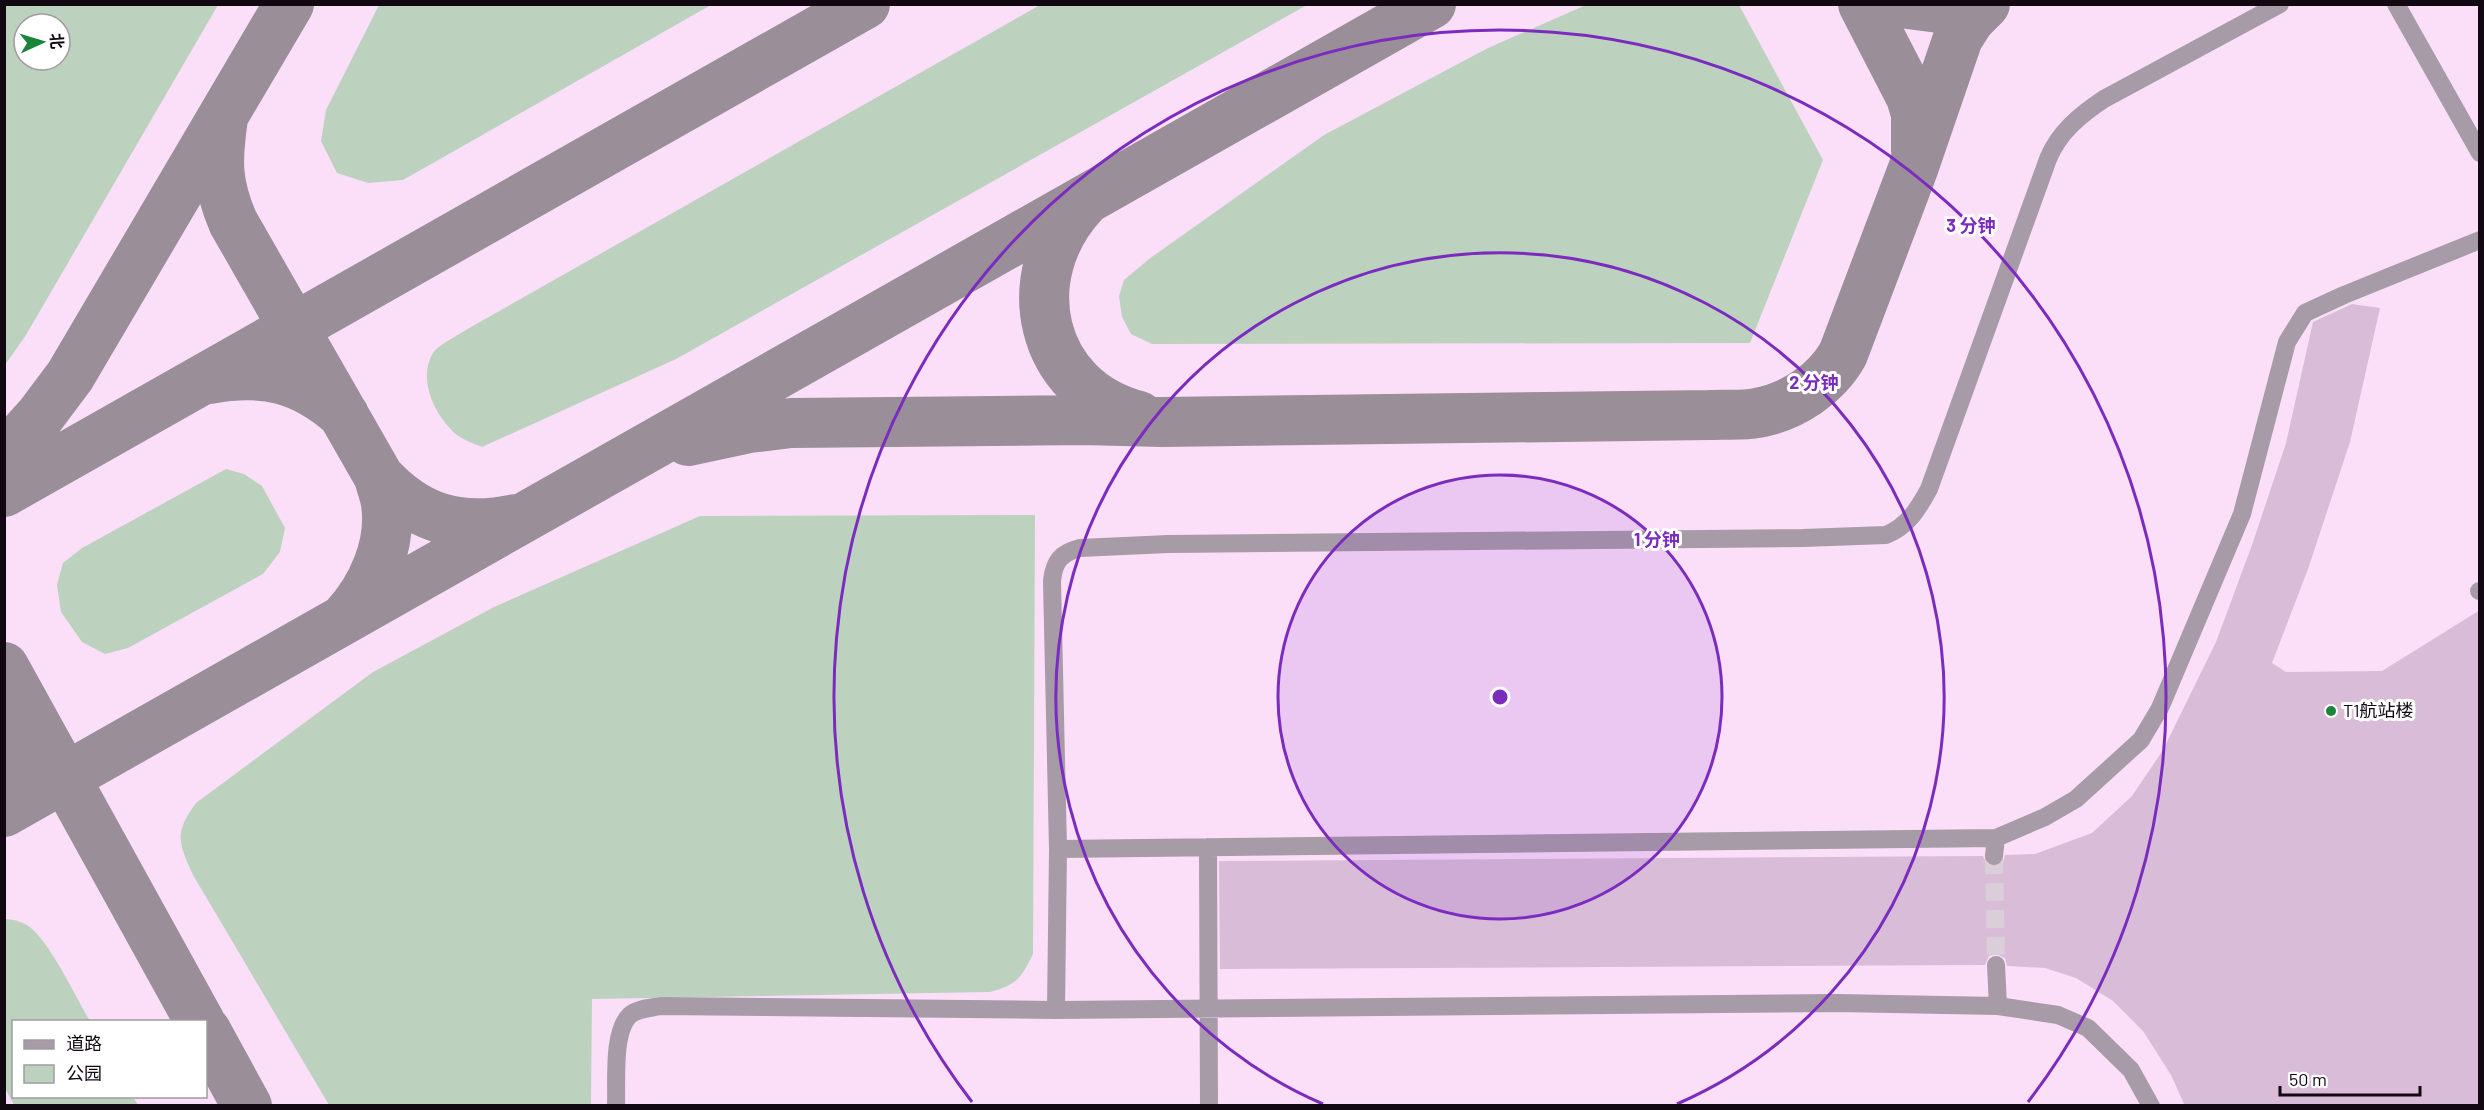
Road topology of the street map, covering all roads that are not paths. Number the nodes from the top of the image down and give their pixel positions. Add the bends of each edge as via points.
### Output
1 (2280, 4) edge
2 (2396, 4) edge
3 (2480, 153) edge
4 (2480, 240) edge
5 (1208, 847) junction
6 (1058, 849) junction
7 (1996, 965) tunnel mouth
8 (1998, 1006) junction
9 (1208, 1009) junction
10 (1056, 1010) junction
11 (616, 1106) edge
12 (1209, 1106) edge
13 (2151, 1106) edge

1 - 6 lane via 2104,99 2085,111 2061,136 2048,159 1929,489 1898,530 1886,535 1803,538 1168,544 1066,551 1053,568 1052,581
2 - 3 lane
4 - 5 lane via 2306,313 2287,342 2242,514 2155,716 2141,740 2076,799 1995,847
5 - 6 lane
5 - 9 lane
6 - 10 lane
7 - 8 lane
8 - 9 lane via 1837,1003
8 - 13 lane via 2058,1015 2088,1028 2131,1070
9 - 10 lane
9 - 12 lane
10 - 11 lane via 643,1008 630,1015 622,1028 617,1048

